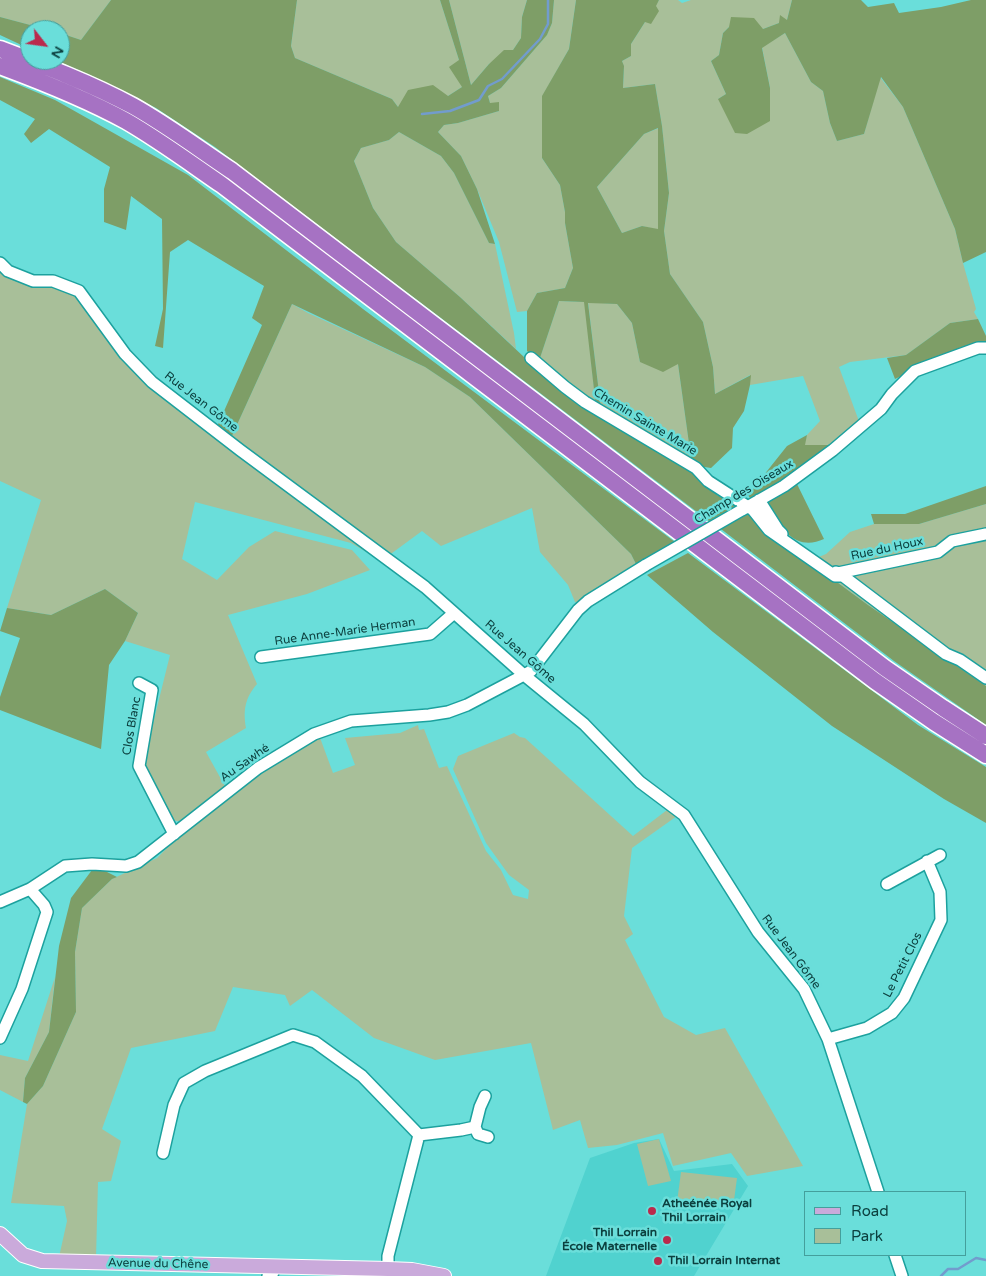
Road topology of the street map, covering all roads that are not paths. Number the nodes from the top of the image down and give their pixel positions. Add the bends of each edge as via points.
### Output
1 (0, 49) edge
2 (0, 66) edge
3 (0, 263) edge
4 (986, 348) edge
5 (531, 358) dead end
6 (759, 500) junction
7 (743, 509) junction
8 (986, 534) edge
9 (454, 613) junction
10 (261, 657) dead end
11 (524, 675) junction
12 (986, 678) edge
13 (139, 683) dead end
14 (986, 736) edge
15 (986, 755) edge
16 (174, 834) junction
17 (940, 855) dead end
18 (927, 862) junction
19 (887, 884) dead end
20 (30, 889) junction
21 (0, 902) edge
22 (0, 1038) edge
23 (828, 1039) junction
24 (485, 1096) dead end
25 (475, 1127) junction
26 (419, 1135) junction
27 (488, 1137) dead end
28 (163, 1154) dead end
29 (878, 1191) edge
30 (0, 1234) edge
31 (895, 1256) edge
32 (272, 1271) edge
33 (397, 1271) edge
34 (444, 1276) edge
35 (902, 1276) edge

1 - 14 highway via 93,86 193,144 885,668
2 - 15 highway via 85,101 168,147 875,681
3 - 9 street, Rue Jean Gôme via 8,271 32,281 53,281 79,291 125,354 152,382 425,587
4 - 6 street, Champ des Oiseaux via 915,371 881,409 833,450
5 - 7 street, Chemin Sainte Marie via 585,402 696,468
6 - 7 street, Champ des Oiseaux
6 - 8 street, Rue du Houx via 778,530 838,573 938,552 952,541
7 - 11 street, Champ des Oiseaux, bridge via 588,601 531,671
7 - 12 street, Chemin Sainte Marie via 753,510 769,530 835,576 843,576 946,654
9 - 10 street, Rue Anne-Marie Herman via 430,634
9 - 11 street, Rue Jean Gôme
11 - 16 street, Au Sawhé via 448,712 351,722 314,734 258,768
11 - 23 street, Rue Jean Gôme via 592,732 640,782 684,815 758,932 804,989
13 - 16 street, Clos Blanc via 152,690 139,766
16 - 20 street, Au Sawhé via 138,862 126,866 65,866
17 - 18 street
18 - 19 street
18 - 23 street, Le Petit Clos via 940,892 940,920 904,998 892,1013 867,1028
20 - 21 street, Au Sawhé
20 - 22 street via 47,912 22,989
23 - 29 street, Rue Jean Gôme
24 - 25 street
25 - 26 street
25 - 27 street via 478,1134
26 - 28 street via 362,1076 315,1042 293,1035 184,1083 174,1105
26 - 33 street via 388,1256
30 - 32 main road, Avenue du Chêne via 23,1255 42,1261
31 - 35 street
32 - 33 main road, Avenue du Chêne
33 - 34 main road, Avenue du Chêne via 412,1270

